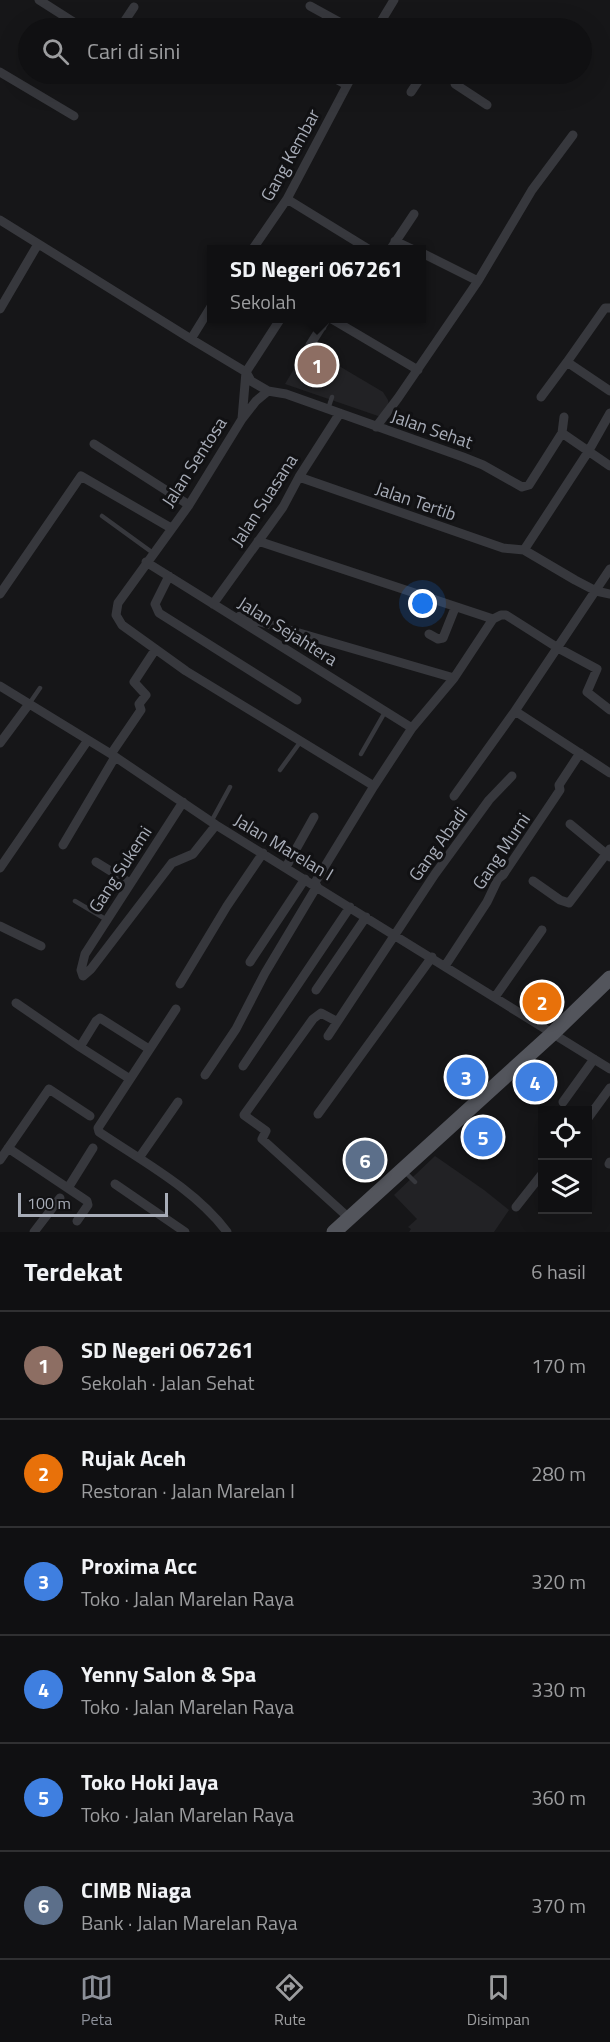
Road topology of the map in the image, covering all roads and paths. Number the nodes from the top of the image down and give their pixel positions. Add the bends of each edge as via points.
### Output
1 (39, 0) edge
2 (394, 0) edge
3 (310, 6) dead end
4 (134, 7) dead end
5 (67, 18) edge
6 (127, 18) edge
7 (332, 18) edge
8 (383, 18) edge
9 (0, 72) edge
10 (18, 83) edge
11 (20, 84) edge
12 (416, 84) edge
13 (455, 84) edge
14 (347, 85) edge
15 (411, 92) dead end
16 (487, 105) dead end
17 (74, 116) dead end
18 (573, 135) dead end
19 (287, 199) junction
20 (414, 214) dead end
21 (0, 220) edge
22 (39, 244) junction
23 (255, 245) edge
24 (363, 245) edge
25 (392, 245) edge
26 (426, 256) edge
27 (478, 281) junction
28 (610, 308) edge
29 (0, 309) edge
30 (207, 313) edge
31 (278, 323) edge
32 (325, 323) edge
33 (330, 323) edge
34 (191, 339) junction
35 (310, 345) dead end
36 (567, 362) junction
37 (417, 370) junction
38 (246, 372) junction
39 (268, 391) junction
40 (610, 391) edge
41 (332, 397) dead end
42 (541, 397) dead end
43 (328, 409) junction
44 (610, 413) edge
45 (340, 414) junction
46 (564, 417) dead end
47 (242, 419) junction
48 (376, 427) junction
49 (562, 433) junction
50 (94, 444) dead end
51 (588, 452) junction
52 (610, 466) edge
53 (299, 477) junction
54 (189, 505) junction
55 (102, 516) dead end
56 (171, 528) junction
57 (258, 541) junction
58 (524, 550) junction
59 (153, 553) junction
60 (146, 562) junction
61 (610, 569) edge
62 (169, 576) junction
63 (596, 591) junction
64 (0, 594) edge
65 (610, 594) edge
66 (213, 604) junction
67 (455, 608) junction
68 (230, 613) junction
69 (493, 620) junction
70 (429, 634) dead end
71 (558, 648) junction
72 (155, 650) junction
73 (454, 678) junction
74 (0, 686) edge
75 (40, 688) dead end
76 (297, 700) dead end
77 (29, 704) junction
78 (610, 710) edge
79 (515, 711) junction
80 (385, 712) junction
81 (412, 728) junction
82 (88, 740) junction
83 (301, 741) junction
84 (0, 743) edge
85 (580, 753) junction
86 (361, 754) dead end
87 (113, 755) junction
88 (280, 770) dead end
89 (610, 773) edge
90 (512, 776) dead end
91 (374, 786) junction
92 (230, 787) dead end
93 (454, 796) dead end
94 (183, 802) junction
95 (314, 817) dead end
96 (213, 823) junction
97 (570, 824) dead end
98 (63, 845) dead end
99 (263, 853) junction
100 (609, 853) edge
101 (96, 862) dead end
102 (286, 867) junction
103 (0, 868) edge
104 (305, 879) junction
105 (533, 881) dead end
106 (130, 883) junction
107 (315, 885) junction
108 (75, 901) dead end
109 (350, 907) junction
110 (366, 917) junction
111 (107, 920) junction
112 (0, 926) edge
113 (542, 930) dead end
114 (395, 935) junction
115 (41, 946) dead end
116 (432, 957) junction
117 (250, 962) dead end
118 (445, 966) junction
119 (610, 978) edge
120 (180, 984) dead end
121 (316, 990) dead end
122 (495, 997) junction
123 (16, 1003) dead end
124 (176, 1009) dead end
125 (336, 1021) junction
126 (552, 1034) junction
127 (328, 1036) dead end
128 (80, 1047) junction
129 (149, 1049) junction
130 (594, 1059) junction
131 (243, 1066) dead end
132 (610, 1069) edge
133 (205, 1075) dead end
134 (130, 1079) junction
135 (610, 1088) edge
136 (178, 1102) dead end
137 (563, 1102) dead end
138 (592, 1113) edge
139 (318, 1114) dead end
140 (90, 1116) dead end
141 (8, 1148) junction
142 (93, 1148) dead end
143 (139, 1158) junction
144 (0, 1160) edge
145 (402, 1169) junction
146 (538, 1180) edge
147 (415, 1182) dead end
148 (115, 1184) dead end
149 (68, 1188) junction
150 (60, 1198) dead end
151 (516, 1207) dead end
152 (349, 1218) junction
153 (77, 1221) dead end
154 (34, 1232) edge
155 (185, 1232) edge
156 (227, 1232) edge
157 (334, 1232) edge

1 - 5 street
2 - 8 street
3 - 7 street
4 - 6 street
9 - 10 street
11 - 17 street
12 - 15 street
13 - 16 street
14 - 19 street, Gang Kembar
18 - 27 street via 532,190
19 - 23 street, Gang Kembar
19 - 24 street
20 - 25 street
21 - 22 street
22 - 29 street
22 - 34 street
26 - 27 street
27 - 37 street
28 - 36 street via 604,308
30 - 34 street
31 - 38 street
32 - 35 street
33 - 37 street
34 - 38 street
36 - 40 street
36 - 42 street
37 - 48 street
38 - 39 street via 251,381
38 - 47 street, Jalan Sentosa
39 - 43 street, Jalan Sehat
39 - 47 street
41 - 43 lane
43 - 45 street, Jalan Sehat
44 - 51 street
45 - 48 street, Jalan Sehat
45 - 53 street, Jalan Suasana
46 - 49 street
47 - 54 street, Jalan Sentosa
48 - 49 street, Jalan Sehat via 473,461 522,487 529,484
49 - 51 street
50 - 54 street
51 - 52 street
51 - 58 street
53 - 57 street, Jalan Suasana via 284,507
53 - 58 street, Jalan Tertib via 503,548
54 - 56 street, Jalan Sentosa
55 - 59 lane
56 - 59 street, Jalan Sentosa
56 - 64 street via 81,476
57 - 66 street, Jalan Suasana
57 - 67 street
58 - 63 street
59 - 60 street, Jalan Sentosa
60 - 62 street, Jalan Sejahtera
60 - 72 street, Jalan Sentosa via 116,612 122,625
61 - 63 street
62 - 66 street, Jalan Sejahtera
62 - 76 street via 155,604 159,613
63 - 65 street
63 - 71 street
66 - 68 street, Jalan Sejahtera
67 - 69 street
67 - 70 street via 443,638
68 - 73 street
68 - 80 street, Jalan Sejahtera
69 - 71 street via 506,615
69 - 73 street
71 - 78 street via 597,669 587,692
71 - 79 street
72 - 83 street
72 - 87 street via 134,682 146,695 139,704 141,710
73 - 81 street
74 - 77 street, Jalan Marelan I
75 - 77 lane
77 - 82 street, Jalan Marelan I
77 - 84 street
79 - 85 street
79 - 93 street
80 - 81 street, Jalan Sejahtera
80 - 86 lane
81 - 91 street
82 - 87 street, Jalan Marelan I
82 - 103 street
83 - 88 lane
83 - 91 street
85 - 89 street
85 - 118 street, Gang Murni via 548,811 498,879
87 - 94 street, Jalan Marelan I
87 - 98 street
90 - 114 street, Gang Abadi via 489,800
91 - 107 street
92 - 96 lane
94 - 96 street, Jalan Marelan I
94 - 106 street, Gang Sukemi
95 - 102 street
96 - 99 street, Jalan Marelan I
96 - 111 street, Gang Sukemi via 193,854 172,863 83,976 85,954
97 - 100 street
99 - 102 street, Jalan Marelan I
99 - 120 street
100 - 105 street via 569,903
101 - 106 street
102 - 104 street, Jalan Marelan I
104 - 107 street, Jalan Marelan I
104 - 117 street
106 - 111 street, Gang Sukemi
107 - 109 street, Jalan Marelan I
107 - 133 street via 236,1029
108 - 111 lane
109 - 110 street, Jalan Marelan I
109 - 131 street
110 - 114 street, Jalan Marelan I
110 - 121 street
112 - 115 street
113 - 122 street
114 - 116 street, Jalan Marelan I
114 - 125 street, Gang Abadi
116 - 118 street, Jalan Marelan I
116 - 139 street
118 - 122 street, Jalan Marelan I
119 - 126 main road
122 - 126 street, Jalan Marelan I
123 - 128 street
124 - 129 street
125 - 127 street, Gang Abadi
125 - 152 street via 321,1013 313,1019 244,1115 266,1131 262,1139
126 - 130 street, Jalan Marelan I
126 - 145 main road
128 - 129 street via 100,1018
128 - 134 street
129 - 134 street
130 - 132 street, Jalan Marelan I
130 - 137 street
134 - 143 street via 98,1128
135 - 138 street
136 - 143 street
140 - 141 street via 49,1089
141 - 144 street
141 - 149 street
142 - 149 street
143 - 156 street via 215,1216
145 - 147 lane
145 - 152 main road
146 - 151 street
148 - 155 street
149 - 153 street via 88,1203
150 - 154 street
152 - 157 main road

